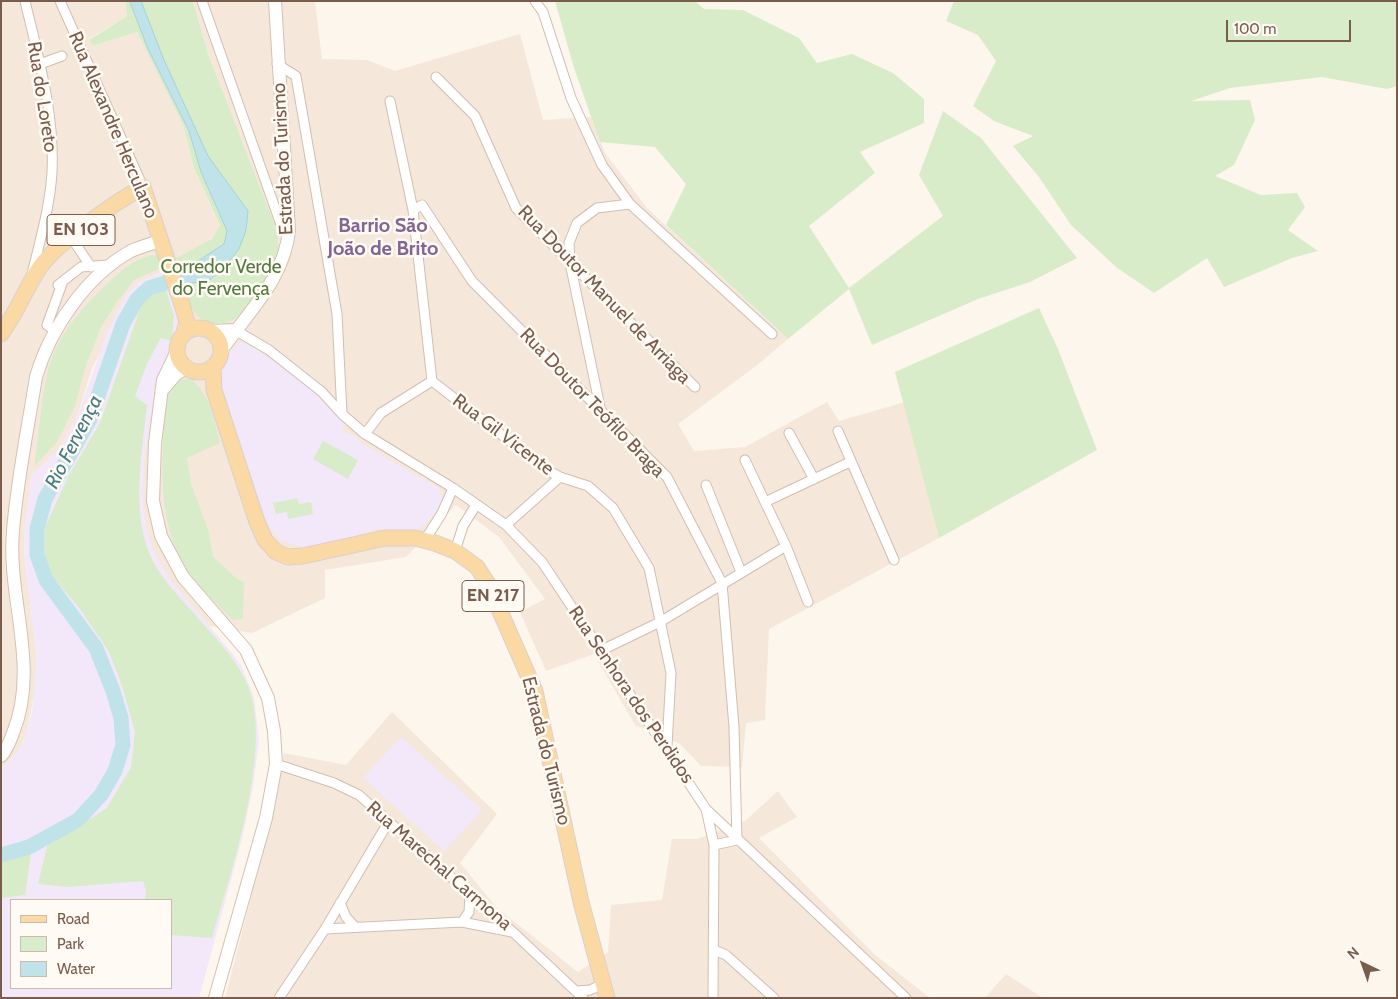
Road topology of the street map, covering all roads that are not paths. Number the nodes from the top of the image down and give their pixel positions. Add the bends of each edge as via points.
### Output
1 (24, 1) edge
2 (60, 1) edge
3 (202, 1) edge
4 (275, 1) edge
5 (535, 1) edge
6 (62, 56) dead end
7 (40, 64) junction
8 (277, 64) junction
9 (436, 77) dead end
10 (390, 101) dead end
11 (143, 187) junction
12 (630, 204) junction
13 (413, 210) junction
14 (289, 230) junction
15 (71, 238) junction
16 (160, 241) junction
17 (570, 264) junction
18 (113, 265) junction
19 (91, 266) junction
20 (29, 284) junction
21 (183, 308) junction
22 (54, 330) junction
23 (208, 330) junction
24 (235, 330) junction
25 (184, 333) junction
26 (1, 334) edge
27 (772, 334) dead end
28 (177, 351) junction
29 (221, 351) junction
30 (213, 367) junction
31 (192, 370) junction
32 (432, 381) junction
33 (695, 387) dead end
34 (214, 390) junction
35 (162, 392) junction
36 (600, 407) junction
37 (342, 414) junction
38 (838, 431) dead end
39 (789, 433) dead end
40 (365, 434) junction
41 (745, 460) dead end
42 (850, 462) junction
43 (560, 478) junction
44 (814, 479) junction
45 (706, 486) dead end
46 (453, 488) junction
47 (765, 502) junction
48 (476, 505) junction
49 (506, 525) junction
50 (425, 540) junction
51 (786, 546) junction
52 (454, 551) junction
53 (894, 560) dead end
54 (741, 572) junction
55 (722, 583) junction
56 (808, 602) dead end
57 (660, 622) junction
58 (602, 650) junction
59 (667, 746) junction
60 (3, 752) edge
61 (276, 764) junction
62 (706, 809) junction
63 (389, 821) junction
64 (737, 840) junction
65 (714, 845) junction
66 (470, 894) junction
67 (340, 903) junction
68 (462, 922) junction
69 (355, 927) junction
70 (325, 929) junction
71 (514, 933) junction
72 (714, 950) junction
73 (605, 991) edge
74 (580, 994) edge
75 (215, 998) edge
76 (279, 998) edge
77 (713, 998) edge
78 (774, 998) edge
79 (906, 998) edge

1 - 7 street, Rua do Loreto
2 - 11 street, Rua Alexandre Herculano
3 - 14 street via 280,222
4 - 8 street, Estrada do Turismo
5 - 12 street via 543,12 571,98 602,165
6 - 7 street
7 - 20 street, Rua do Loreto via 50,127 52,171 46,219
8 - 14 street, Estrada do Turismo
8 - 37 street via 296,76 337,314
9 - 17 street, Rua Doutor Manuel de Arriaga via 475,116 516,208
10 - 13 street
11 - 15 main road, EN 103 via 114,204
11 - 16 main road, Rua Alexandre Herculano
12 - 17 street via 597,208 577,223 569,243
12 - 27 street
13 - 32 street
13 - 36 street, Rua Doutor Teófilo Braga via 422,205 472,281
14 - 24 street, Estrada do Turismo via 288,246 273,282
15 - 19 street
15 - 20 main road, EN 103 via 48,257
16 - 18 street via 131,251
16 - 21 main road, Rua Alexandre Herculano
17 - 33 street, Rua Doutor Manuel de Arriaga
17 - 36 street
18 - 19 street
18 - 22 street via 85,291
19 - 22 street via 81,267 61,283 46,325
20 - 26 main road, Rua do Loreto / EN 103
21 - 23 main road, Rua Alexandre Herculano via 196,326
21 - 25 main road, Rua Alexandre Herculano via 187,322
22 - 60 street via 36,377 13,532 14,578 25,658 24,680 22,704
23 - 24 street
23 - 25 main road via 190,329
23 - 29 main road via 216,336
24 - 29 street, Estrada do Turismo
24 - 37 street, Rua Senhora dos Perdidos via 269,350 322,392
25 - 28 main road
28 - 31 main road via 181,363
28 - 35 street via 165,374
29 - 30 main road
30 - 31 main road
30 - 34 main road, Estrada do Turismo / EN 217
31 - 34 main road, Estrada do Turismo / EN 217
31 - 35 street via 167,383
32 - 40 street via 381,413
32 - 43 street, Rua Gil Vicente
34 - 50 main road, Estrada do Turismo / EN 217 via 257,522 265,540 276,552 288,557 303,556 385,538
35 - 61 street via 155,443 153,501 161,536 183,577 246,650 268,698
36 - 55 street, Rua Doutor Teófilo Braga via 667,477
37 - 40 street, Rua Senhora dos Perdidos
38 - 42 street
39 - 44 street
40 - 46 street, Rua Senhora dos Perdidos
41 - 47 street
42 - 44 street
42 - 53 street
43 - 49 street
43 - 57 street, Rua Gil Vicente via 588,486 613,508 649,568
44 - 47 street
45 - 54 street
46 - 48 street, Rua Senhora dos Perdidos
46 - 50 street
47 - 51 street
48 - 49 street, Rua Senhora dos Perdidos
48 - 52 street via 463,526
49 - 58 street, Rua Senhora dos Perdidos via 542,562
50 - 52 main road, Estrada do Turismo / EN 217
51 - 54 street
51 - 56 street
52 - 73 main road, Estrada do Turismo / EN 217 via 477,567 488,584 535,691 581,902
54 - 55 street
55 - 57 street
55 - 64 street, Rua Doutor Teófilo Braga via 734,727
57 - 58 street
57 - 59 street, Rua Gil Vicente via 671,673
58 - 59 street, Rua Senhora dos Perdidos
59 - 62 street, Rua Senhora dos Perdidos
61 - 63 street, Rua Marechal Carmona via 334,783 358,795
61 - 75 street via 266,818
62 - 64 street, Rua Senhora dos Perdidos
62 - 65 street
63 - 66 street, Rua Marechal Carmona
63 - 67 street
64 - 65 street
64 - 79 street, Rua Senhora dos Perdidos
65 - 72 street
66 - 68 street via 468,912
66 - 71 street, Rua Marechal Carmona
67 - 69 street
67 - 70 street
68 - 69 street
68 - 71 street
69 - 70 street
70 - 76 street
71 - 74 street, Rua Marechal Carmona
72 - 77 street
72 - 78 street via 726,955
73 - 74 street via 590,990

